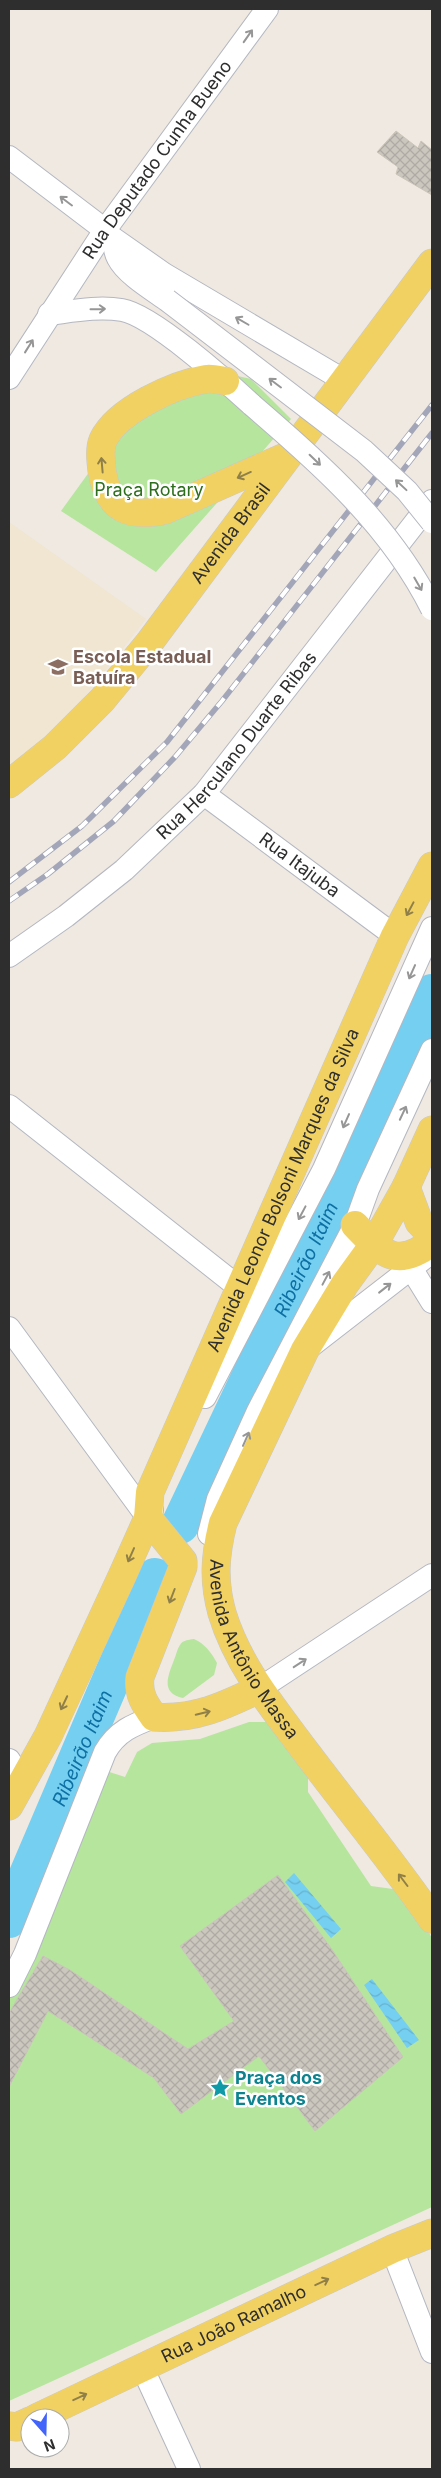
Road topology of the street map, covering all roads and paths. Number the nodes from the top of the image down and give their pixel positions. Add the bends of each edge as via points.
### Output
1 (267, 9) edge
2 (9, 158) edge
3 (110, 235) junction
4 (432, 263) edge
5 (49, 314) junction
6 (9, 378) edge
7 (225, 381) junction
8 (345, 381) junction
9 (288, 455) junction
10 (432, 500) edge
11 (432, 522) edge
12 (432, 609) edge
13 (9, 784) edge
14 (204, 794) junction
15 (432, 866) edge
16 (432, 928) edge
17 (395, 936) junction
18 (9, 956) edge
19 (432, 1050) edge
20 (9, 1106) edge
21 (432, 1130) edge
22 (406, 1187) junction
23 (355, 1225) junction
24 (432, 1236) edge
25 (432, 1242) edge
26 (374, 1244) junction
27 (432, 1252) edge
28 (411, 1268) junction
29 (241, 1289) junction
30 (314, 1300) junction
31 (432, 1302) edge
32 (318, 1326) junction
33 (9, 1328) edge
34 (305, 1350) junction
35 (156, 1529) junction
36 (214, 1567) junction
37 (432, 1575) edge
38 (259, 1690) junction
39 (154, 1717) junction
40 (16, 1771) edge
41 (9, 1806) edge
42 (432, 1917) edge
43 (9, 1986) edge
44 (432, 2233) edge
45 (392, 2249) junction
46 (432, 2352) edge
47 (142, 2367) junction
48 (18, 2424) edge
49 (189, 2469) edge

3 -> 1 street, Rua Deputado Cunha Bueno
3 -> 2 street
3 - 5 street, Rua Deputado Cunha Bueno
8 -> 3 street via 164,274
11 -> 3 street, bridge via 407,491 364,451 135,277 118,258
4 - 8 main road, Avenida Brasil
6 -> 5 street, Rua Deputado Cunha Bueno
5 -> 7 street via 96,309 122,310 142,317
9 -> 7 main road via 165,510 145,514 128,512 114,502 104,484 100,462 102,441 110,431 135,407 172,388 208,378
7 -> 12 street, bridge via 345,489 402,556
8 - 9 main road, Avenida Brasil
9 - 13 main road, Avenida Brasil via 149,643 102,700 55,747
10 - 14 street, Rua Herculano Duarte Ribas
14 - 17 street, Rua Itajuba
14 - 18 street, Rua Herculano Duarte Ribas via 124,870
15 -> 17 main road, Avenida Leonor Bolsoni Marques da Silva
16 -> 35 street, Avenida Leonor Bolsoni Marques da Silva via 324,1169 209,1389
17 - 29 main road, Avenida Leonor Bolsoni Marques da Silva
23 -> 19 street via 368,1189
20 - 29 street
21 - 22 main road
22 - 24 main road via 419,1222
22 - 26 main road
23 - 26 main road
30 -> 23 street
25 - 26 main road via 403,1258 385,1253
26 - 32 main road
27 - 28 street
28 - 31 street
34 -> 28 street
29 - 35 main road, Avenida Leonor Bolsoni Marques da Silva via 150,1492
30 - 32 main road
36 -> 30 street via 208,1543 218,1499
32 - 34 main road
33 - 35 street
34 - 36 main road, Avenida Antônio Massa via 223,1523
35 -> 39 main road via 183,1561 183,1567 140,1677 138,1691
35 -> 40 main road, Avenida Leonor Bolsoni Marques da Silva via 48,1736
36 - 38 main road, Avenida Antônio Massa via 222,1612
38 -> 37 street
39 -> 38 main road via 205,1713
42 -> 38 main road, Avenida Antônio Massa
39 - 43 street via 121,1731 105,1752 25,1954
40 - 41 main road, Avenida Leonor Bolsoni Marques da Silva
44 - 45 main road, Rua João Ramalho
45 - 46 street
47 -> 45 main road, Rua João Ramalho
48 -> 47 main road, Rua João Ramalho
47 - 49 street

